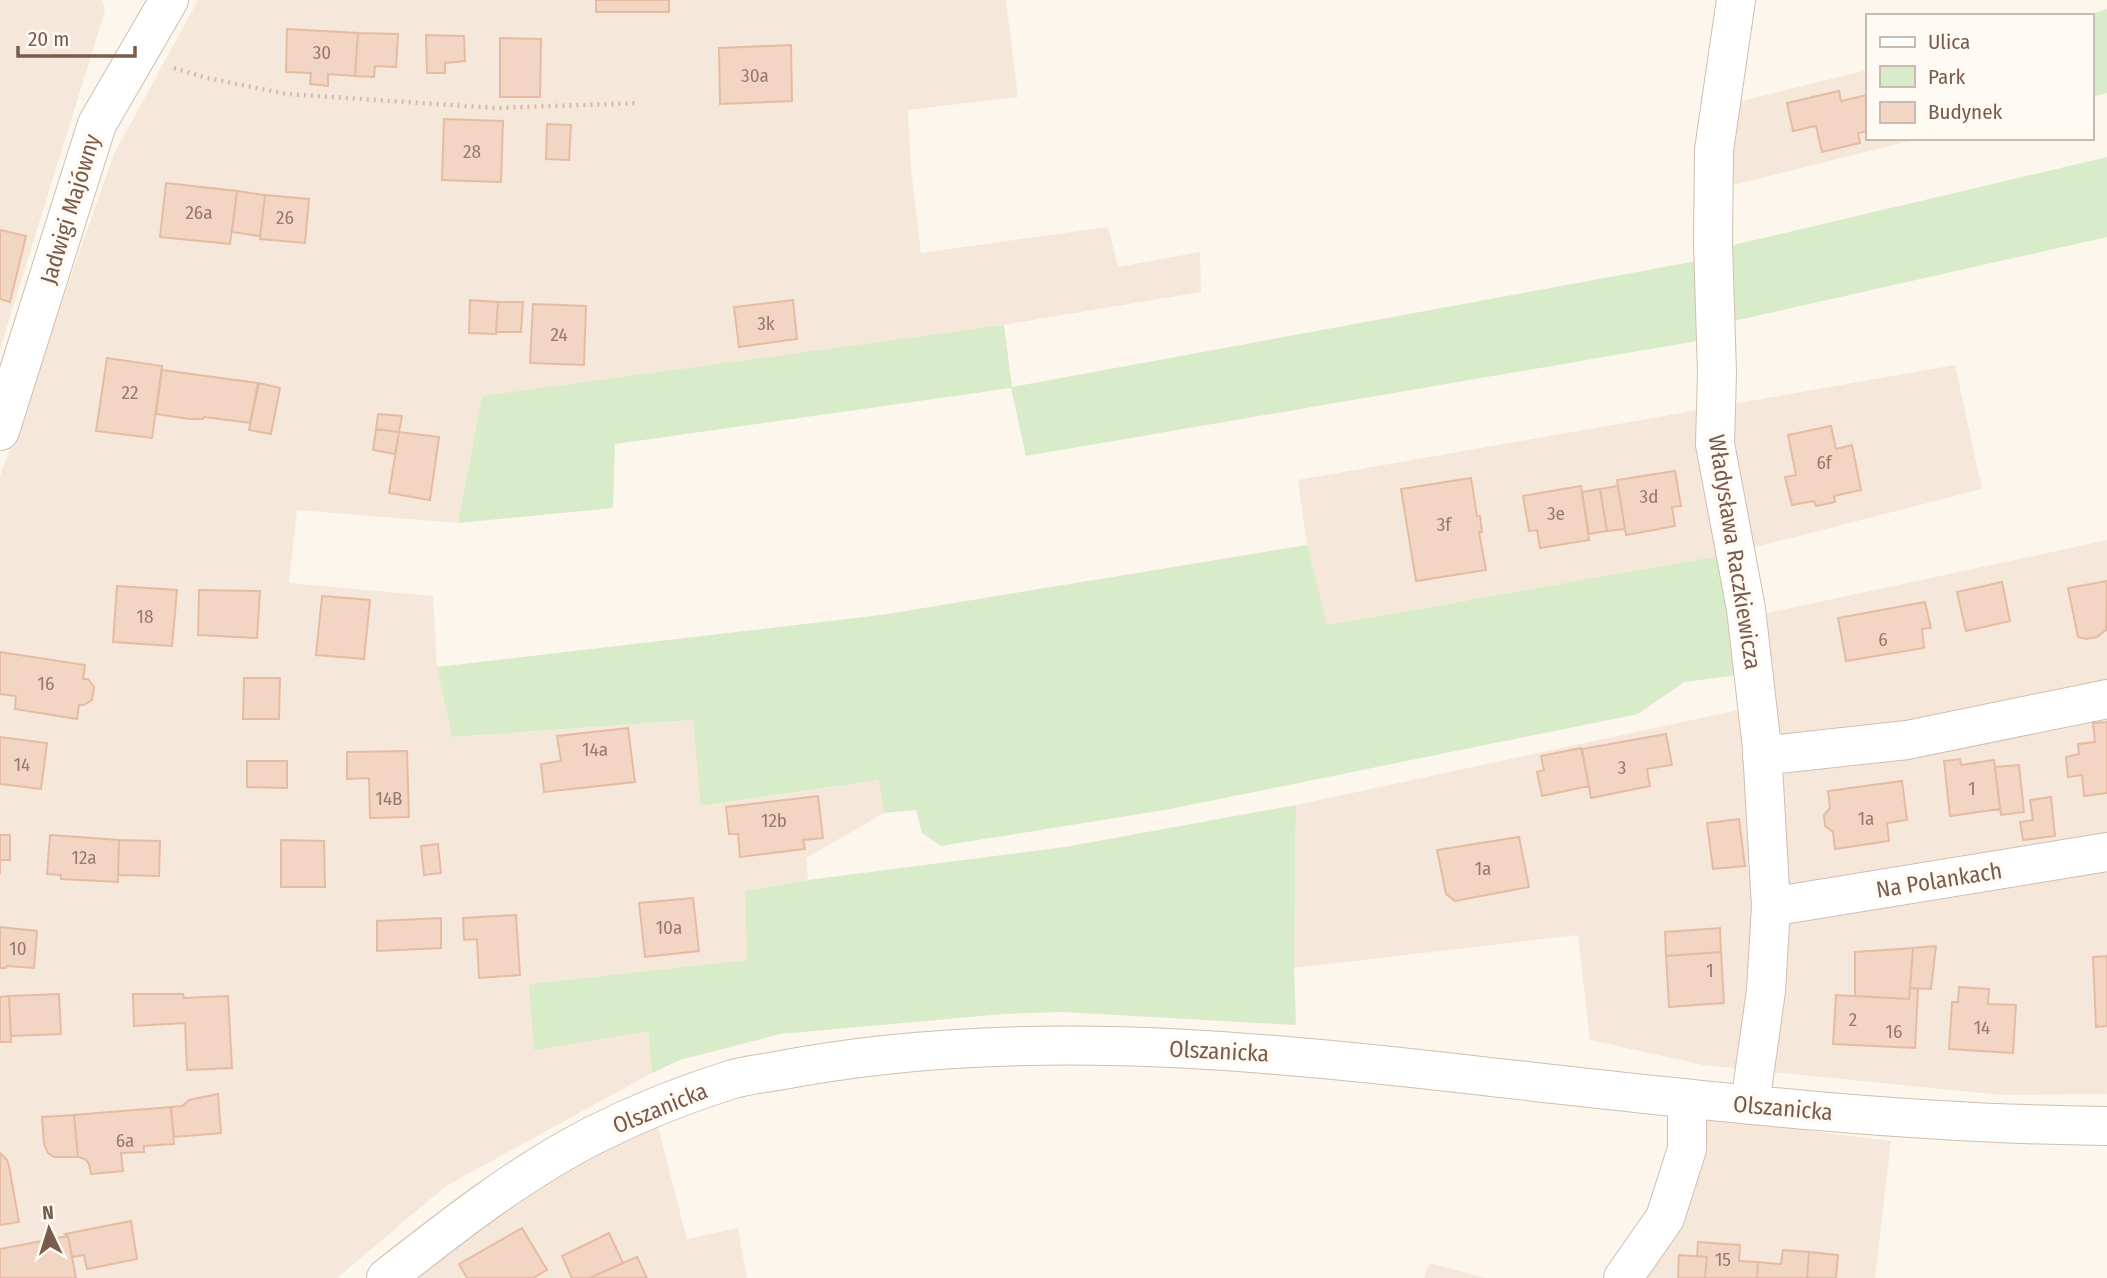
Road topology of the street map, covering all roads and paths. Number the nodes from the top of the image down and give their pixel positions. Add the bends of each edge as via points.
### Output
1 (138, 0) edge
2 (169, 0) edge
3 (1736, 0) edge
4 (142, 47) junction
5 (639, 103) dead end
6 (0, 430) edge
7 (2107, 699) edge
8 (1762, 756) junction
9 (2107, 852) edge
10 (1771, 908) junction
11 (1687, 1099) junction
12 (1750, 1104) junction
13 (2107, 1126) edge
14 (386, 1278) edge
15 (1623, 1278) edge

1 - 4 street
2 - 4 street, Jadwigi Majówny
3 - 8 street, Władysława Raczkiewicza via 1714,150 1715,444 1746,609
4 - 5 path via 207,78 287,94 496,108
4 - 6 street, Jadwigi Majówny via 97,124
7 - 8 street via 1907,740
8 - 10 street, Władysława Raczkiewicza
9 - 10 street, Na Polankach
10 - 12 street, Władysława Raczkiewicza via 1766,991
11 - 12 street, Olszanicka
11 - 14 street, Olszanicka via 1361,1062 1133,1046 1019,1045 830,1061 737,1078 652,1108 589,1137 460,1220
11 - 15 street via 1687,1149 1665,1218
12 - 13 street, Olszanicka via 1905,1118

